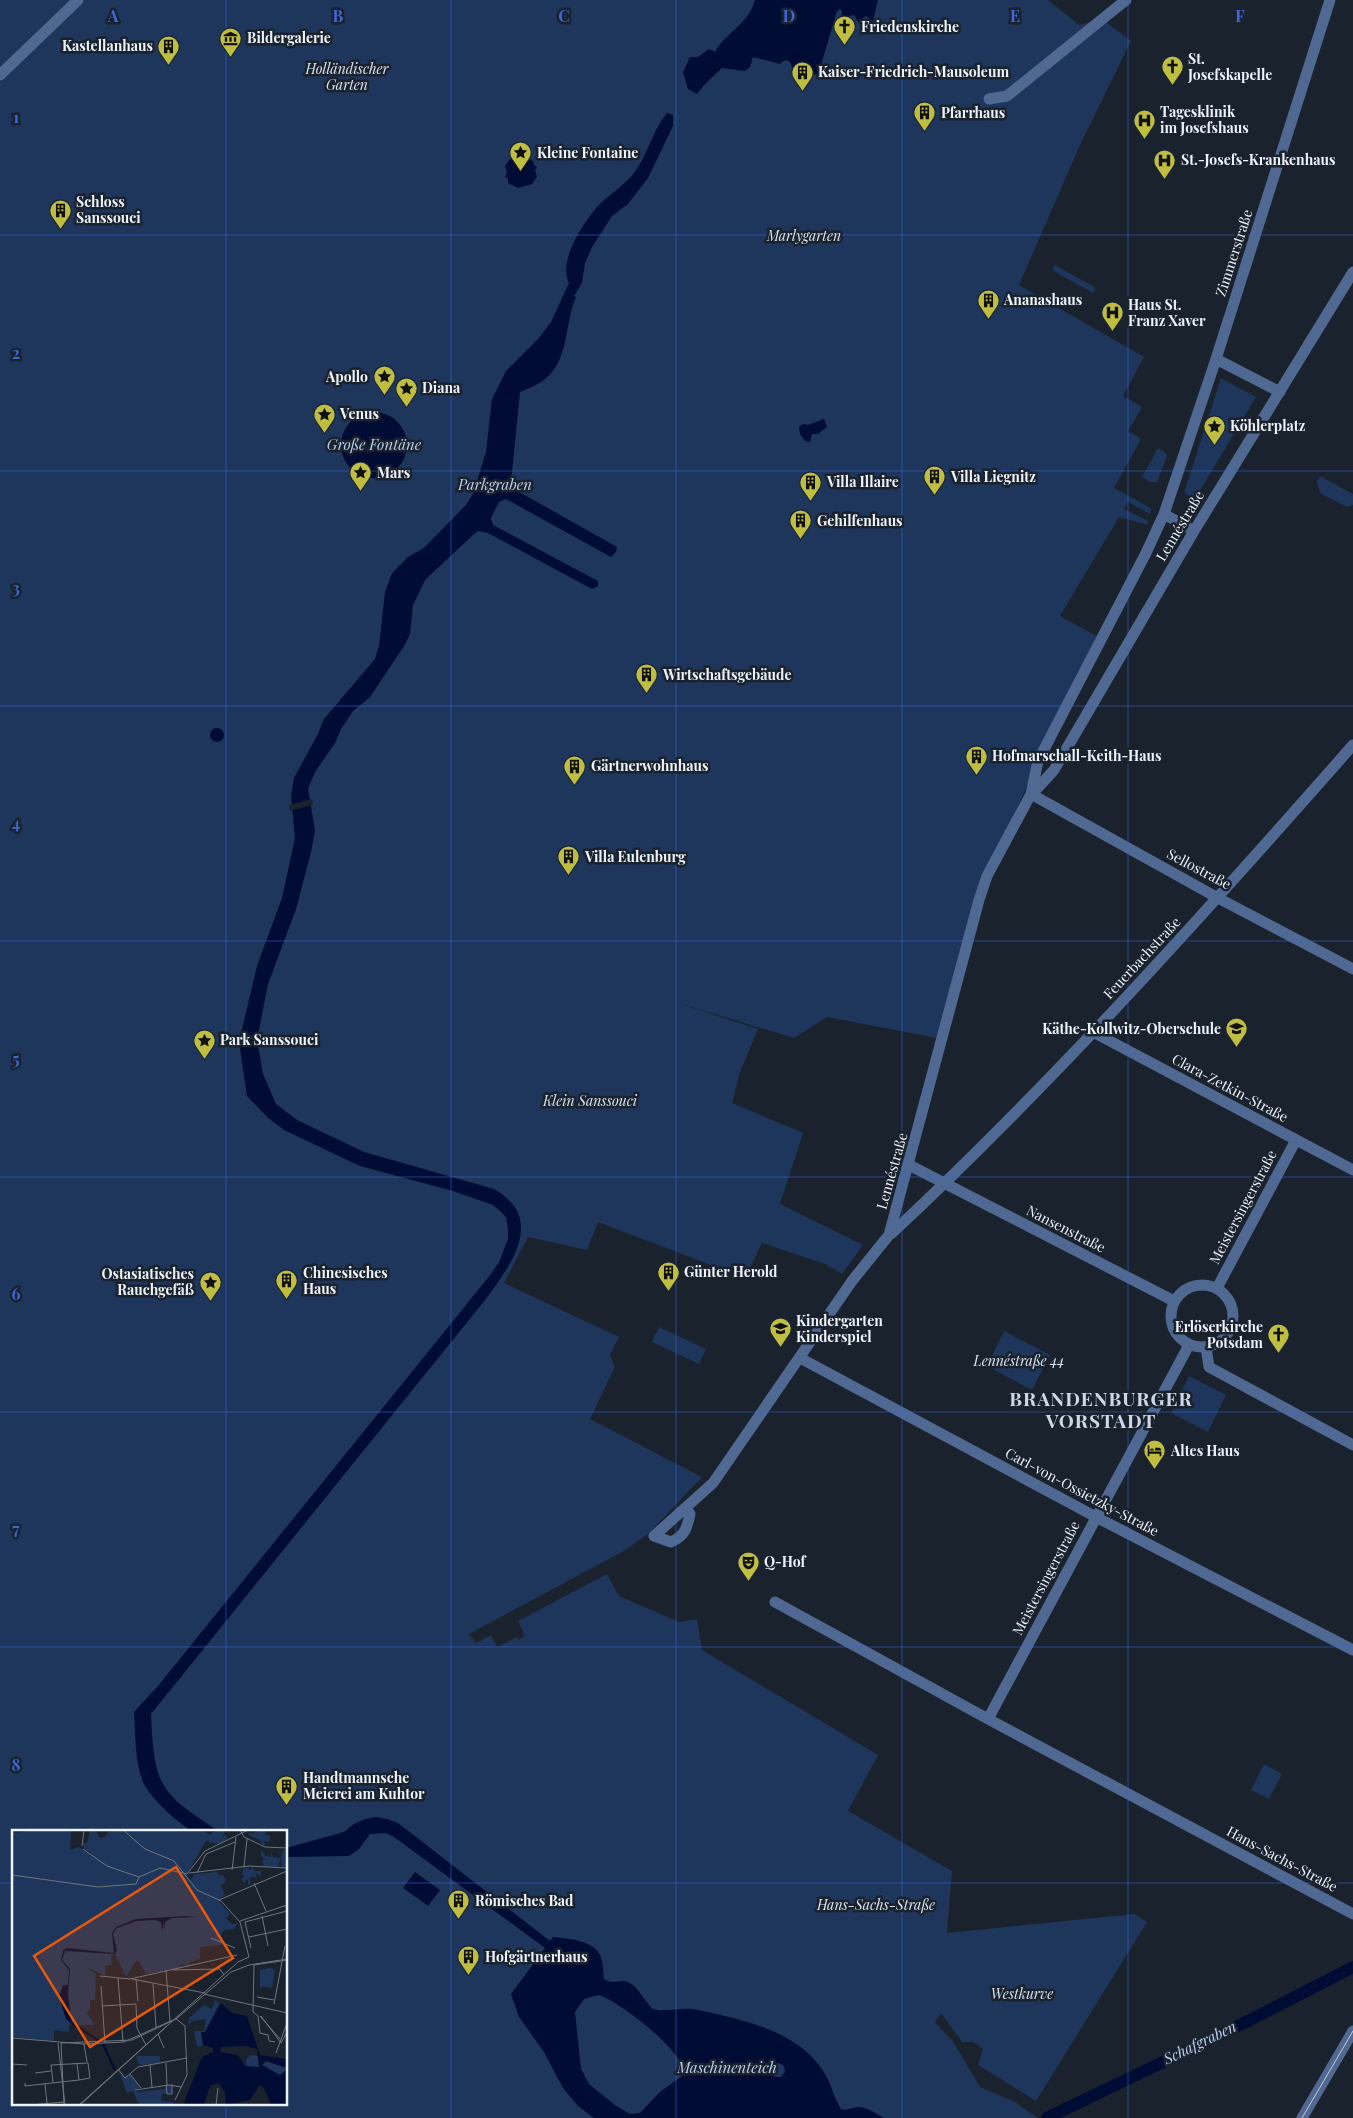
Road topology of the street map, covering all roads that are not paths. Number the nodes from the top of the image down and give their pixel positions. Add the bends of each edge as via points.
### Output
1 (78, 0) edge
2 (1126, 0) edge
3 (1330, 0) edge
4 (0, 75) edge
5 (988, 99) dead end
6 (1353, 272) edge
7 (1216, 359) junction
8 (1280, 392) junction
9 (1164, 514) junction
10 (1194, 531) junction
11 (1353, 745) edge
12 (1031, 794) junction
13 (1218, 898) junction
14 (1353, 969) edge
15 (1093, 1032) junction
16 (1296, 1140) junction
17 (910, 1165) junction
18 (1353, 1170) edge
19 (944, 1184) junction
20 (889, 1235) junction
21 (1217, 1288) junction
22 (1174, 1301) junction
23 (1189, 1345) junction
24 (1206, 1347) junction
25 (800, 1358) junction
26 (1353, 1445) edge
27 (692, 1515) dead end
28 (1096, 1517) junction
29 (775, 1602) dead end
30 (1353, 1650) edge
31 (988, 1719) junction
32 (1353, 1914) edge
33 (1353, 2031) edge
34 (1302, 2118) edge

1 - 4 street
2 - 5 street via 1007,96
3 - 7 street, Zimmerstraße
6 - 8 street, Lennéstraße
7 - 8 street
7 - 9 street, Zimmerstraße
8 - 10 street, Lennéstraße
9 - 10 street
9 - 12 street, Lennéstraße via 1038,761
10 - 12 street, Lennéstraße via 1054,770
11 - 13 street, Feuerbachstraße
12 - 13 street, Sellostraße
12 - 17 street, Lennéstraße via 984,884
13 - 14 street, Sellostraße
13 - 15 street, Feuerbachstraße
15 - 16 street, Clara-Zetkin-Straße
15 - 19 street, Feuerbachstraße
16 - 18 street, Clara-Zetkin-Straße
16 - 21 street, Meistersingerstraße
17 - 19 street
17 - 20 street, Lennéstraße
19 - 20 street, Feuerbachstraße
19 - 22 street, Nansenstraße
20 - 25 street, Lennéstraße via 852,1280
21 - 22 street via 1207,1284 1188,1287
21 - 24 street via 1230,1302 1233,1321 1224,1338
22 - 23 street via 1170,1310 1172,1326 1180,1339
23 - 24 street
23 - 28 street, Meistersingerstraße
24 - 26 street via 1209,1367
25 - 27 street, Lennéstraße
25 - 28 street, Carl-von-Ossietzky-Straße
28 - 30 street, Carl-von-Ossietzky-Straße
28 - 31 street, Meistersingerstraße
29 - 31 street, Hans-Sachs-Straße
31 - 32 street, Hans-Sachs-Straße
33 - 34 street

